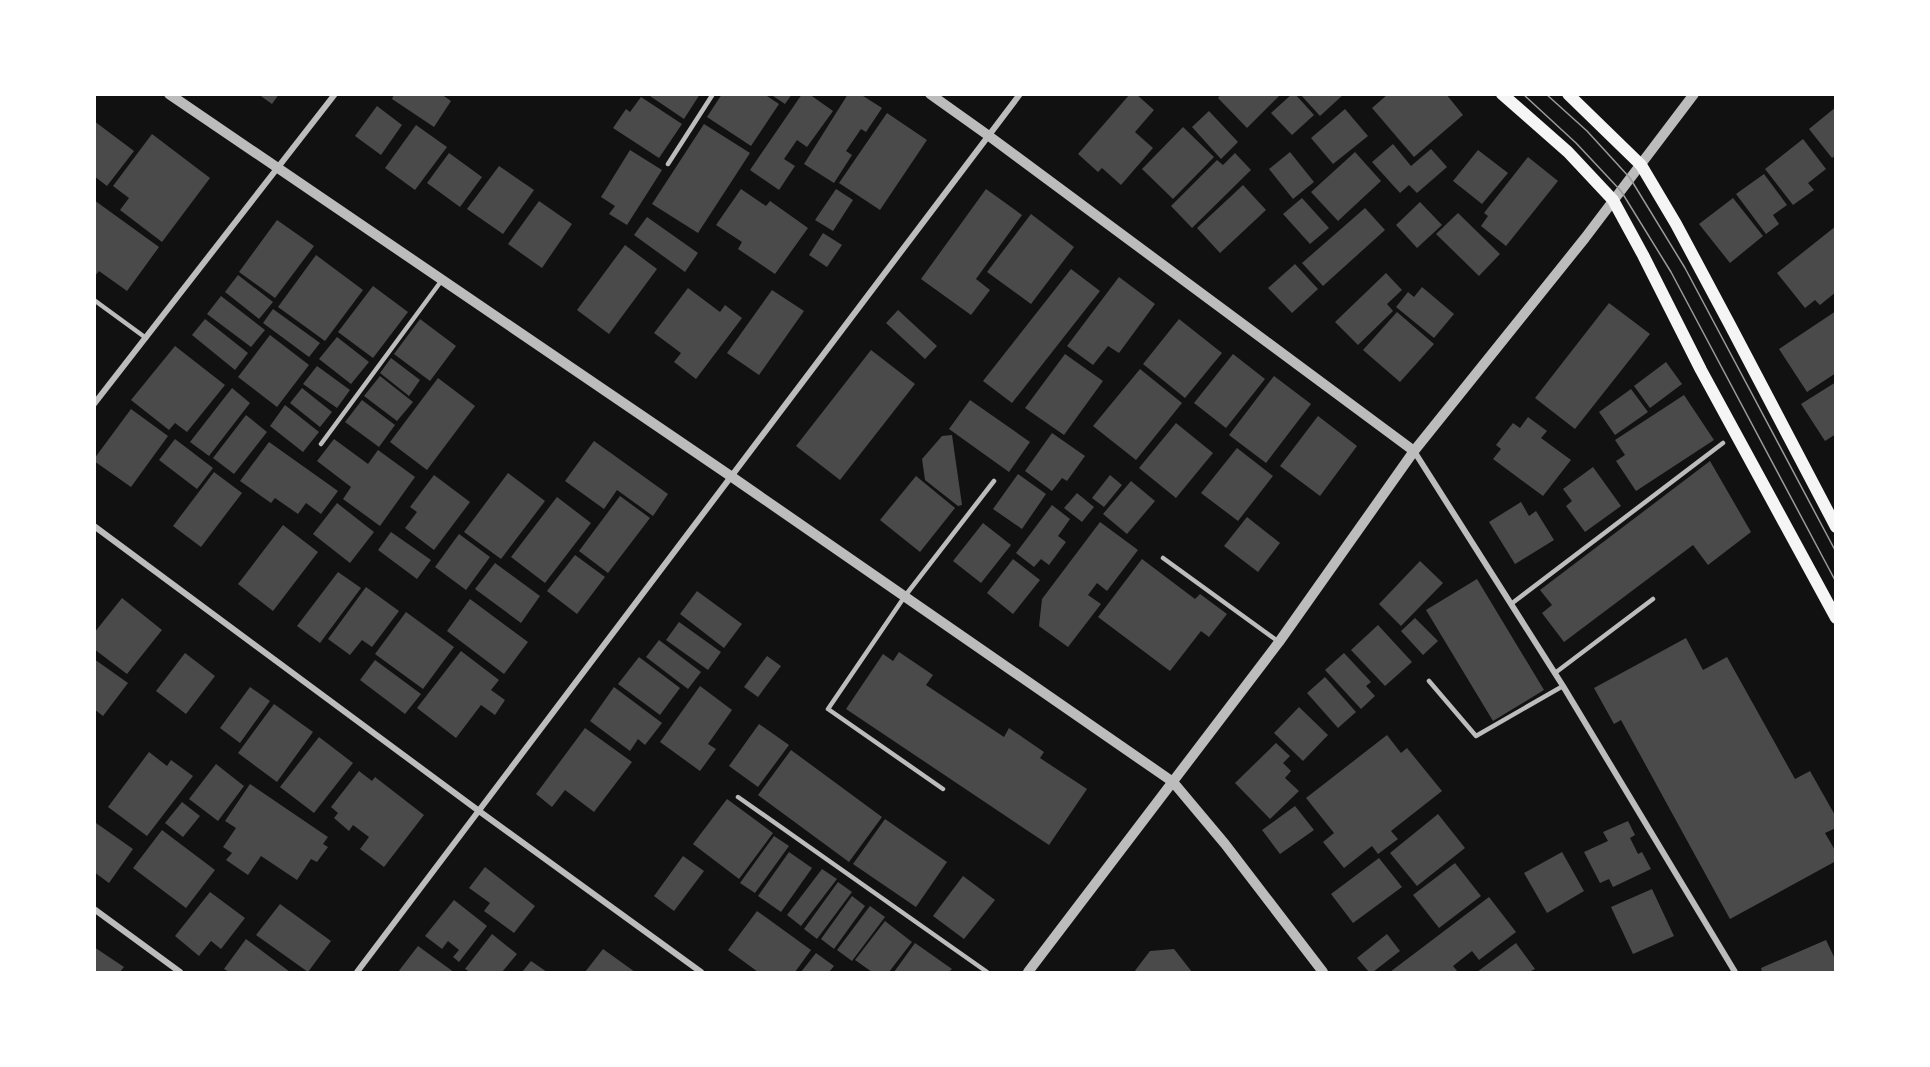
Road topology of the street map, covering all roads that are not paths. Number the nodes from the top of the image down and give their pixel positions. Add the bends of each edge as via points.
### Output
1 (169, 94) edge
2 (334, 94) edge
3 (713, 94) edge
4 (930, 94) edge
5 (1020, 94) edge
6 (1502, 94) edge
7 (1568, 94) edge
8 (1694, 94) edge
9 (989, 136) junction
10 (668, 164) dead end
11 (1641, 165) junction
12 (278, 168) junction
13 (1613, 200) junction
14 (442, 280) junction
15 (94, 300) edge
16 (146, 338) junction
17 (94, 404) edge
18 (1723, 443) dead end
19 (321, 444) dead end
20 (1414, 451) junction
21 (732, 477) junction
22 (994, 480) dead end
23 (94, 526) edge
24 (1836, 527) edge
25 (1163, 558) dead end
26 (905, 596) junction
27 (1653, 599) dead end
28 (1512, 604) junction
29 (1836, 618) edge
30 (1279, 642) junction
31 (1555, 673) junction
32 (1429, 681) dead end
33 (1563, 686) junction
34 (1173, 782) junction
35 (943, 789) dead end
36 (738, 796) dead end
37 (479, 812) junction
38 (94, 909) edge
39 (180, 972) edge
40 (357, 972) edge
41 (701, 972) edge
42 (987, 972) edge
43 (1028, 972) edge
44 (1323, 972) edge
45 (1735, 972) edge

1 - 12 street
2 - 12 street
3 - 10 lane
4 - 9 street
5 - 9 street
6 - 13 main road via 1568,152
7 - 11 main road
8 - 11 street
9 - 20 street
9 - 21 street
11 - 13 street
11 - 24 main road via 1725,314
12 - 14 street
12 - 16 street
13 - 20 street
13 - 29 main road
14 - 19 lane
14 - 21 street
15 - 16 lane
16 - 17 street
18 - 28 lane
20 - 28 street
20 - 30 street
21 - 26 street
21 - 37 street
22 - 26 lane
23 - 37 street
25 - 30 lane
26 - 34 street
26 - 35 lane via 828,709
27 - 31 lane
28 - 31 street
30 - 34 street
31 - 33 street
32 - 33 lane via 1476,736
33 - 45 street
34 - 43 street
34 - 44 street
36 - 42 lane
37 - 40 street
37 - 41 street
38 - 39 street

